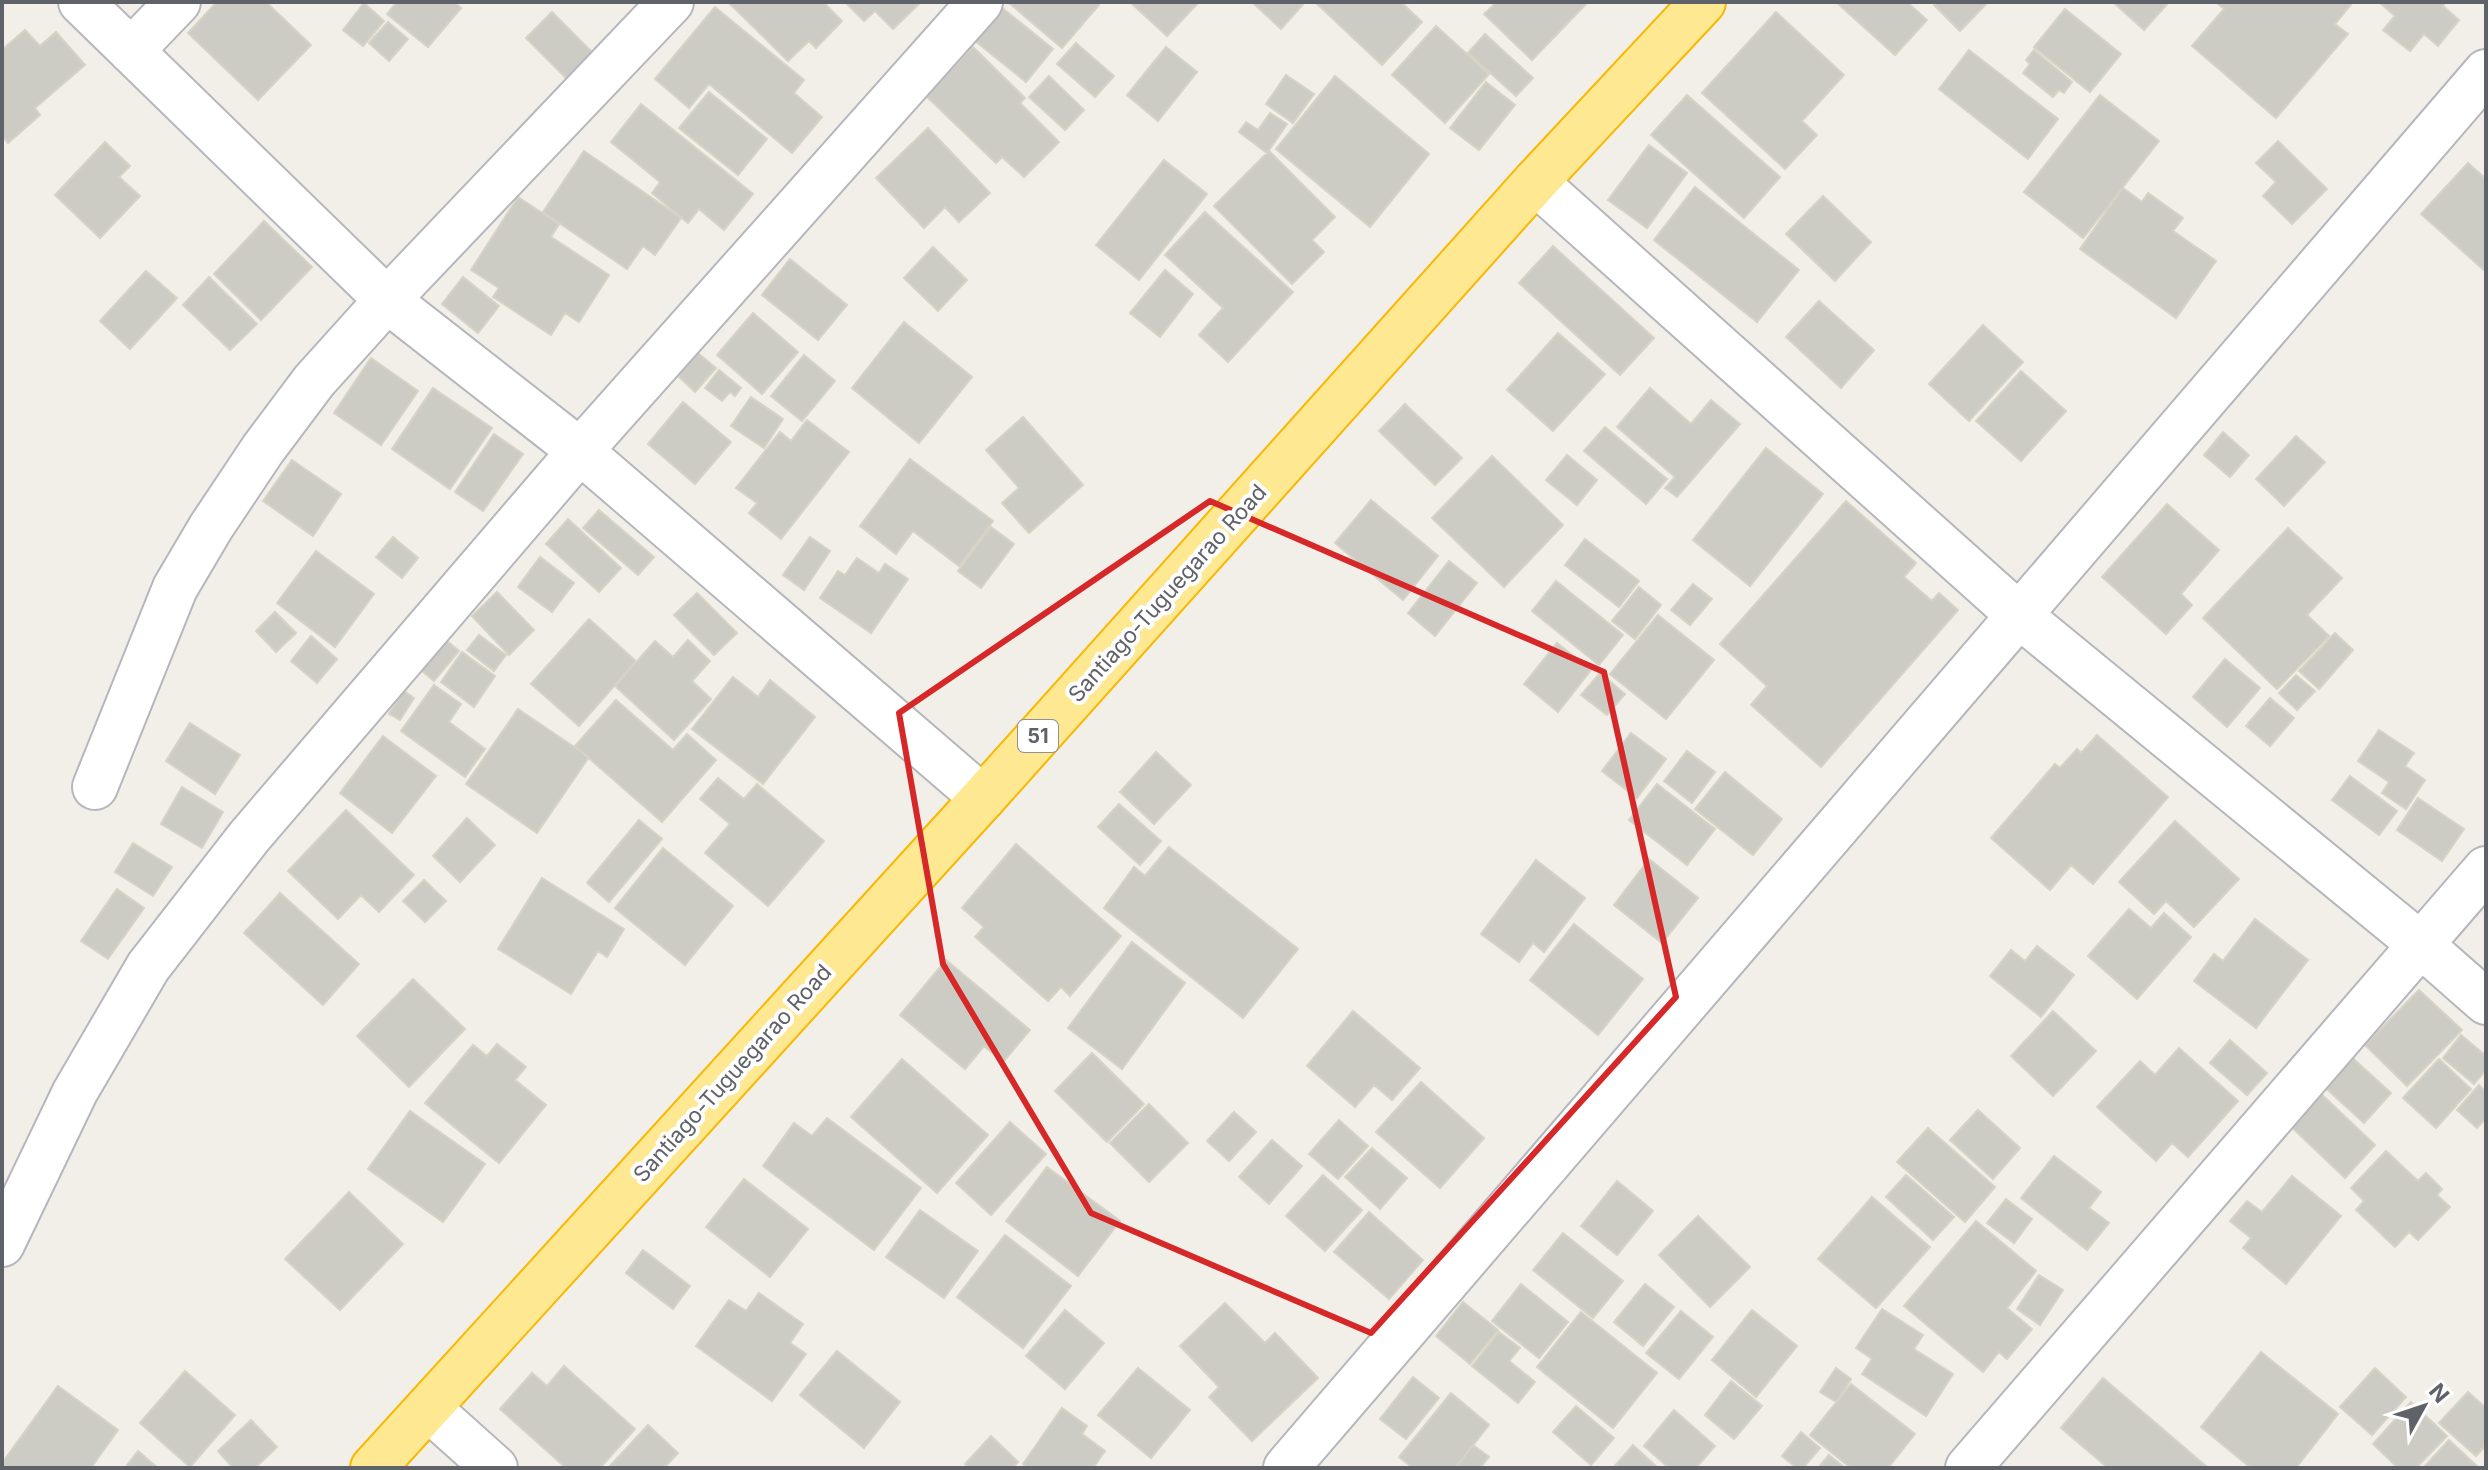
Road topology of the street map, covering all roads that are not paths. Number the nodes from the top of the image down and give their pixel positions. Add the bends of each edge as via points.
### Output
1 (81, 2) edge
2 (178, 2) edge
3 (671, 2) edge
4 (980, 2) edge
5 (1703, 2) edge
6 (131, 51) junction
7 (2486, 72) edge
8 (1535, 182) junction
9 (387, 300) junction
10 (580, 451) junction
11 (2020, 616) junction
12 (95, 787) dead end
13 (983, 798) junction
14 (2486, 869) edge
15 (2420, 944) junction
16 (2486, 1002) edge
17 (2, 1244) edge
18 (428, 1408) junction
19 (373, 1468) edge
20 (495, 1468) edge
21 (1286, 1468) edge
22 (1968, 1468) edge

1 - 6 street
2 - 6 street
3 - 9 street
4 - 10 street
5 - 8 highway, Santiago-Tuguegarao Road / 51
6 - 9 street
7 - 11 street
8 - 11 street
8 - 13 highway, Santiago-Tuguegarao Road / 51
9 - 10 street
9 - 12 street via 314,381 204,539 175,588
10 - 13 street
10 - 17 street via 249,837 148,967 75,1092
11 - 15 street
11 - 21 street
13 - 18 highway, Santiago-Tuguegarao Road / 51
14 - 15 street
15 - 16 street
15 - 22 street
18 - 19 highway, Santiago-Tuguegarao Road / 51
18 - 20 street

